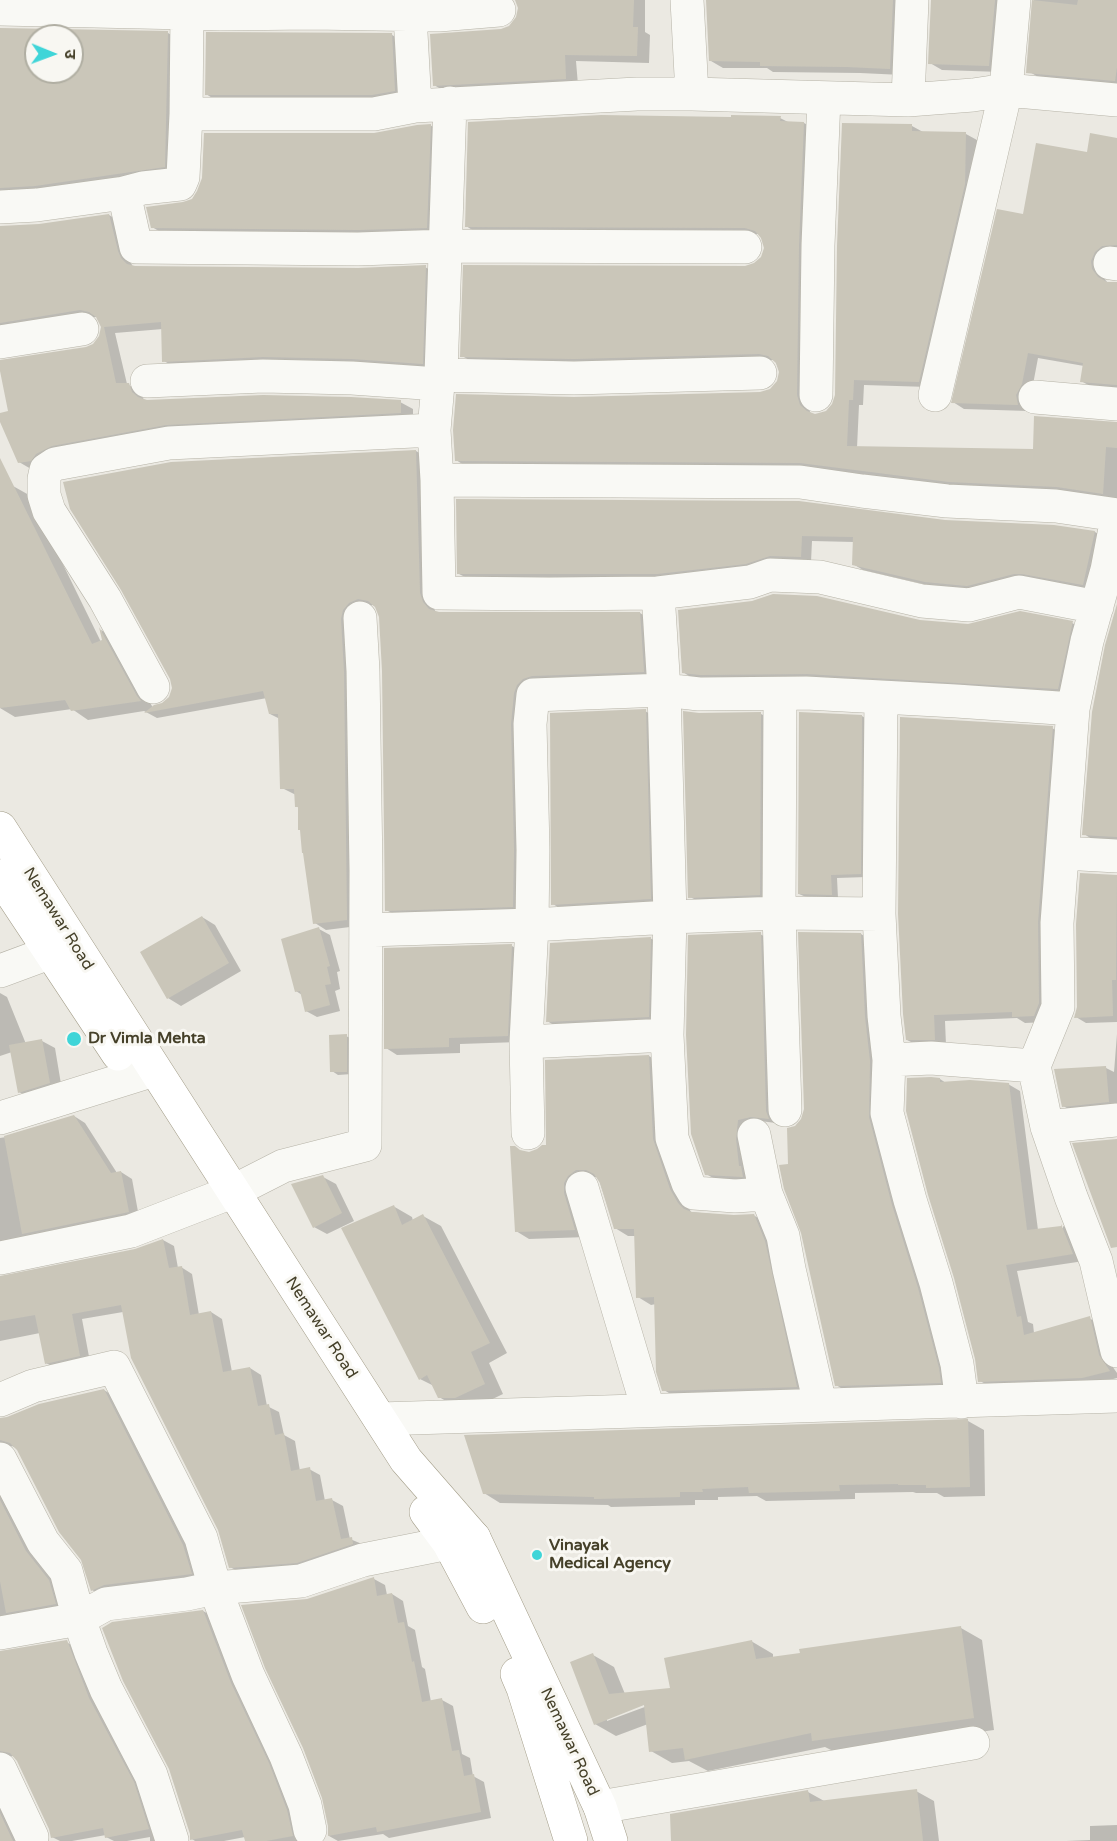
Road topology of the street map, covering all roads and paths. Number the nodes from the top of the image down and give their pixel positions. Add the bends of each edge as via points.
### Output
1 (687, 0) edge
2 (912, 0) edge
3 (1014, 0) edge
4 (187, 6) edge
5 (312, 7) edge
6 (0, 9) edge
7 (499, 10) dead end
8 (410, 15) junction
9 (1006, 90) junction
10 (692, 94) junction
11 (824, 98) junction
12 (908, 100) junction
13 (1117, 100) edge
14 (450, 104) junction
15 (415, 106) junction
16 (186, 114) junction
17 (124, 192) junction
18 (0, 207) edge
19 (446, 246) junction
20 (744, 246) dead end
21 (82, 329) dead end
22 (0, 342) edge
23 (760, 374) dead end
24 (439, 380) junction
25 (147, 381) dead end
26 (816, 395) dead end
27 (935, 395) dead end
28 (1035, 397) dead end
29 (1117, 404) edge
30 (434, 430) junction
31 (437, 480) junction
32 (1117, 517) edge
33 (658, 593) junction
34 (1097, 607) junction
35 (360, 618) dead end
36 (153, 687) dead end
37 (664, 690) junction
38 (780, 694) junction
39 (881, 697) junction
40 (1073, 709) junction
41 (2, 835) edge
42 (1063, 853) junction
43 (1117, 856) edge
44 (0, 876) edge
45 (779, 913) junction
46 (879, 914) junction
47 (670, 917) junction
48 (532, 925) junction
49 (366, 930) junction
50 (61, 948) junction
51 (0, 971) edge
52 (666, 1035) junction
53 (526, 1042) junction
54 (889, 1060) junction
55 (1034, 1066) junction
56 (143, 1073) junction
57 (784, 1110) dead end
58 (0, 1118) edge
59 (1117, 1120) edge
60 (1047, 1127) junction
61 (528, 1133) dead end
62 (754, 1135) dead end
63 (582, 1188) dead end
64 (766, 1194) junction
65 (222, 1196) junction
66 (0, 1258) edge
67 (1117, 1351) edge
68 (1117, 1396) edge
69 (0, 1400) edge
70 (962, 1402) junction
71 (820, 1404) junction
72 (648, 1409) junction
73 (380, 1419) junction
74 (0, 1459) edge
75 (462, 1541) junction
76 (215, 1588) junction
77 (79, 1619) junction
78 (0, 1634) edge
79 (973, 1743) dead end
80 (0, 1768) edge
81 (600, 1807) junction
82 (310, 1830) dead end
83 (32, 1837) dead end
84 (172, 1840) edge
85 (571, 1841) edge
86 (611, 1841) edge

1 - 10 street
2 - 12 street
3 - 9 street
4 - 5 street
4 - 6 street
4 - 16 street
5 - 8 street
7 - 8 street
8 - 15 street
9 - 12 street
9 - 13 street
9 - 27 street
10 - 11 street
10 - 14 street
11 - 12 street
11 - 26 street
14 - 15 street
14 - 19 street
15 - 16 street via 374,114
16 - 17 street via 180,184
17 - 18 street
17 - 19 street via 136,247
19 - 20 street
19 - 24 street
21 - 22 street
23 - 24 street
24 - 25 street via 263,376
24 - 30 street
28 - 29 street
30 - 31 street
30 - 36 street via 169,443 55,464 46,470 44,495 49,511 105,599
31 - 32 street via 800,482 937,500 1056,506
31 - 33 street via 439,593
32 - 34 street
33 - 34 street via 750,582 770,575 820,577 922,601 969,605 1019,592
33 - 37 street
34 - 40 street
35 - 49 street
37 - 38 street
37 - 47 street
37 - 48 street via 533,695
38 - 39 street
38 - 45 street
39 - 40 street
39 - 46 street
40 - 42 street
41 - 50 highway, Nemawar Road
42 - 43 street
42 - 55 street via 1057,923 1058,1007
44 - 50 highway, Nemawar Road
45 - 46 street
45 - 47 street
45 - 57 street
46 - 54 street
47 - 48 street
47 - 52 street
48 - 49 street
48 - 53 street
49 - 65 street via 365,1146 284,1166
50 - 51 street
50 - 56 highway, Nemawar Road
52 - 53 street
52 - 64 street via 672,1138 694,1193
53 - 61 street
54 - 55 street via 931,1058
54 - 70 street via 887,1113 936,1283 957,1364
55 - 60 street
56 - 58 street
56 - 65 highway, Nemawar Road
59 - 60 street
60 - 67 street via 1096,1261
62 - 64 street
63 - 72 street
64 - 71 street via 783,1236
65 - 66 street via 131,1231
65 - 73 highway, Nemawar Road
65 - 75 highway, Nemawar Road via 359,1423
68 - 70 street
69 - 76 street via 33,1386 114,1367 201,1538
70 - 71 street
71 - 72 street
72 - 73 street
73 - 75 highway, Nemawar Road
74 - 77 street via 43,1542 66,1571
75 - 76 street via 363,1560 301,1581
75 - 81 highway, Nemawar Road
75 - 85 highway, Nemawar Road via 523,1688
76 - 77 street via 106,1604
76 - 82 street via 305,1805
77 - 78 street
77 - 84 street via 106,1689 152,1775
79 - 81 street
80 - 83 street
81 - 86 highway, Nemawar Road

